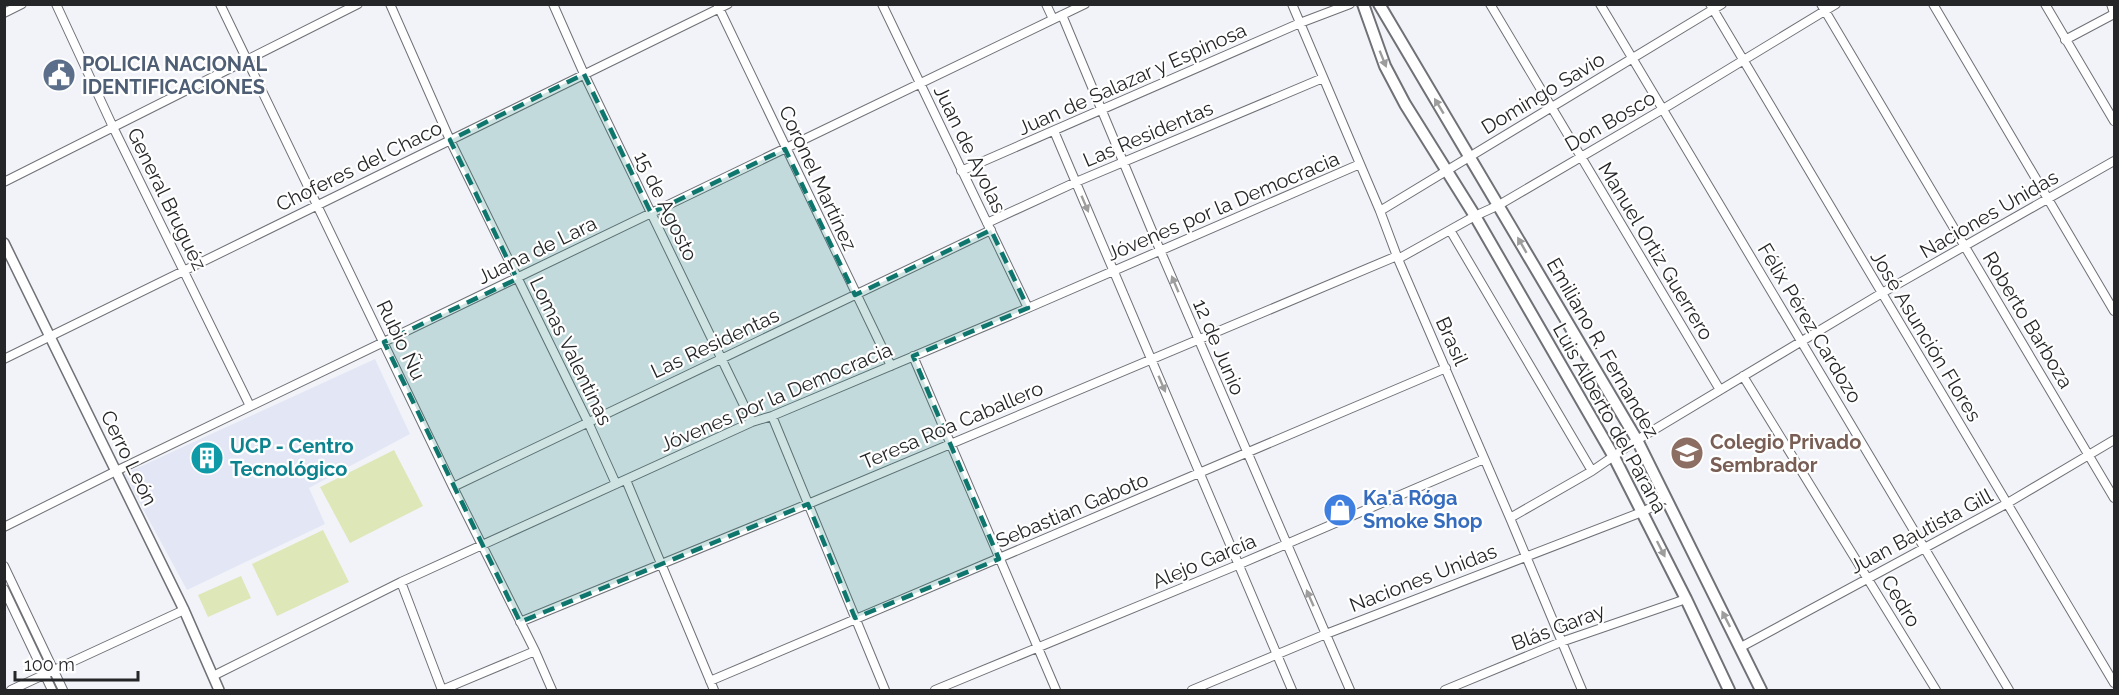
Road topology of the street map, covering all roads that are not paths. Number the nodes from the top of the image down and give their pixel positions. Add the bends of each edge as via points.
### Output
1 (22, 4) edge
2 (56, 4) edge
3 (220, 4) edge
4 (358, 4) edge
5 (390, 4) edge
6 (553, 4) edge
7 (728, 4) edge
8 (882, 4) edge
9 (1046, 4) edge
10 (1085, 4) edge
11 (1292, 4) edge
12 (1350, 4) edge
13 (1363, 4) edge
14 (1379, 4) edge
15 (1490, 4) edge
16 (1600, 4) edge
17 (1722, 4) edge
18 (1836, 4) edge
19 (1934, 4) edge
20 (2044, 4) edge
21 (2111, 4) edge
22 (718, 7) edge
23 (1712, 7) edge
24 (1823, 8) edge
25 (4, 13) edge
26 (2115, 13) edge
27 (1062, 15) junction
28 (1053, 20) junction
29 (1300, 23) junction
30 (2065, 40) junction
31 (1632, 58) junction
32 (246, 60) junction
33 (1743, 60) junction
34 (584, 74) junction
35 (1323, 78) junction
36 (920, 84) junction
37 (1552, 108) junction
38 (1664, 109) junction
39 (1102, 111) junction
40 (2115, 122) edge
41 (113, 127) junction
42 (1054, 131) junction
43 (450, 140) junction
44 (785, 148) junction
45 (1470, 156) junction
46 (1581, 157) junction
47 (2115, 161) edge
48 (1123, 162) junction
49 (1360, 164) junction
50 (1447, 169) junction
51 (961, 171) junction
52 (4, 182) edge
53 (1076, 182) junction
54 (2048, 199) junction
55 (1499, 205) junction
56 (316, 206) junction
57 (1380, 211) junction
58 (651, 213) junction
59 (1475, 216) junction
60 (989, 227) junction
61 (1450, 230) junction
62 (4, 243) edge
63 (1964, 246) junction
64 (1160, 250) junction
65 (1397, 257) junction
66 (1114, 270) junction
67 (184, 272) junction
68 (517, 279) junction
69 (1882, 294) junction
70 (855, 295) junction
71 (1028, 308) junction
72 (2115, 311) edge
73 (50, 337) junction
74 (1198, 338) junction
75 (1802, 341) junction
76 (384, 342) junction
77 (913, 356) junction
78 (721, 358) junction
79 (1151, 358) junction
80 (4, 359) edge
81 (891, 366) junction
82 (1446, 368) junction
83 (1743, 376) junction
84 (1720, 390) junction
85 (250, 406) junction
86 (771, 416) junction
87 (588, 422) junction
88 (752, 422) junction
89 (1637, 440) junction
90 (2115, 440) edge
91 (951, 444) junction
92 (1246, 453) junction
93 (2090, 455) junction
94 (1614, 457) junction
95 (1484, 459) junction
96 (116, 471) junction
97 (1592, 471) junction
98 (1200, 473) junction
99 (626, 480) junction
100 (616, 484) junction
101 (453, 487) junction
102 (2115, 498) edge
103 (1666, 500) junction
104 (808, 504) junction
105 (2006, 504) junction
106 (1642, 512) junction
107 (1510, 518) junction
108 (4, 526) edge
109 (482, 544) junction
110 (1286, 544) junction
111 (1925, 548) junction
112 (1525, 556) junction
113 (999, 559) junction
114 (660, 563) junction
115 (1240, 564) junction
116 (4, 566) edge
117 (1868, 578) junction
118 (401, 582) junction
119 (4, 589) edge
120 (1686, 598) junction
121 (21, 602) junction
122 (13, 607) junction
123 (184, 610) junction
124 (855, 618) junction
125 (520, 622) junction
126 (1326, 634) junction
127 (1561, 642) junction
128 (1741, 647) junction
129 (1038, 648) junction
130 (535, 651) junction
131 (1277, 654) junction
132 (54, 670) junction
133 (45, 675) junction
134 (213, 676) junction
135 (710, 681) junction
136 (2115, 683) edge
137 (1932, 689) edge
138 (11, 690) edge
139 (52, 690) edge
140 (63, 690) edge
141 (219, 690) edge
142 (442, 690) edge
143 (552, 690) edge
144 (714, 690) edge
145 (885, 690) edge
146 (935, 690) edge
147 (1056, 690) edge
148 (1192, 690) edge
149 (1292, 690) edge
150 (1350, 690) edge
151 (1445, 690) edge
152 (1582, 690) edge
153 (1726, 690) edge
154 (1761, 690) edge
155 (2009, 690) edge

1 - 25 street
2 - 41 street, General Bruguéz
3 - 32 street, Rubio Ñu
4 - 32 street
5 - 43 street, Lomas Valentinas
6 - 34 street, 15 de Agosto
7 - 22 street, Choferes del Chaco
8 - 36 street, Juan de Ayolas
9 - 28 street
10 - 27 street, Juana de Lara
11 - 29 street, Brasil
12 - 29 street, Juan de Salazar y Espinosa
13 -> 50 main road, Luis Alberto del Paraná via 1385,66
45 -> 14 main road, Emiliano R. Fernandez
15 - 37 street, Manuel Ortiz Guerrero
16 - 31 street, Félix Pérez Cardozo
17 - 23 street, Domingo Savio
18 - 24 street, Don Bosco
19 - 54 street
20 - 30 street
21 - 26 street
22 - 34 street, Choferes del Chaco
22 - 44 street, Coronel Martínez
23 - 31 street, Domingo Savio
23 - 33 street, José Asunción Flores
24 - 33 street, Don Bosco
24 - 63 street, Roberto Barboza
26 - 30 street
27 - 28 street, Juana de Lara
27 - 39 street, 12 de Junio
28 - 36 street, Juana de Lara
29 - 35 street, Brasil
29 - 39 street, Juan de Salazar y Espinosa
30 - 40 street
31 - 37 street, Domingo Savio
31 - 38 street, Félix Pérez Cardozo
32 - 41 street
32 - 56 street, Rubio Ñu
33 - 38 street, Don Bosco
33 - 69 street, José Asunción Flores
34 - 43 street, Choferes del Chaco
34 - 58 street, 15 de Agosto
35 - 48 street, Las Residentas
35 - 49 street, Brasil
36 - 44 street, Juana de Lara
36 - 51 street, Juan de Ayolas
37 - 45 street, Domingo Savio
37 - 46 street, Manuel Ortiz Guerrero
38 - 46 street, Don Bosco
38 - 75 street, Félix Pérez Cardozo
39 - 42 street, Juan de Salazar y Espinosa
39 - 48 street, 12 de Junio
41 - 52 street
41 - 67 street, General Bruguéz
42 - 51 street, Juan de Salazar y Espinosa
42 - 53 street
43 - 56 street, Choferes del Chaco
43 - 68 street, Lomas Valentinas
44 - 58 street, Juana de Lara
44 - 70 street, Coronel Martínez
45 - 50 street, Domingo Savio
45 - 55 main road, Emiliano R. Fernandez
46 - 55 street, Don Bosco
46 - 84 street, Manuel Ortiz Guerrero
47 - 54 street, Naciones Unidas
48 - 53 street, Las Residentas
48 - 64 street, 12 de Junio
49 - 57 street, Brasil
49 - 64 street, Jóvenes por la Democracia
50 - 57 street, Domingo Savio
50 - 59 main road, Luis Alberto del Paraná
51 - 60 street, Juan de Ayolas
53 - 60 street, Las Residentas
53 -> 66 street
54 - 63 street, Naciones Unidas
54 - 72 street
55 - 59 street, Don Bosco
89 -> 55 main road, Emiliano R. Fernandez
56 - 67 street, Choferes del Chaco
56 - 76 street, Rubio Ñu
57 - 65 street, Brasil
58 - 68 street, Juana de Lara
58 - 78 street, 15 de Agosto
59 - 61 street, Don Bosco
59 - 94 main road, Luis Alberto del Paraná
60 - 70 street, Las Residentas
60 - 71 street, Juan de Ayolas
61 - 65 street, Don Bosco
61 - 97 street
62 - 73 street, Cerro León
63 - 69 street, Naciones Unidas
63 - 93 street, Roberto Barboza
64 - 66 street, Jóvenes por la Democracia
74 -> 64 street, 12 de Junio
65 - 74 street, Teresa Roa Caballero
65 - 82 street, Brasil
66 - 71 street, Jóvenes por la Democracia
66 - 79 street
67 - 73 street, Choferes del Chaco
67 - 85 street, General Bruguéz
68 - 76 street, Juana de Lara
68 - 87 street, Lomas Valentinas
69 - 75 street, Naciones Unidas
69 - 105 street, José Asunción Flores
70 - 78 street, Las Residentas
70 - 81 street, Coronel Martínez
71 - 77 street, Jóvenes por la Democracia
73 - 80 street, Choferes del Chaco
73 - 96 street, Cerro León
74 - 79 street, Teresa Roa Caballero
74 - 92 street, 12 de Junio
75 - 83 street, Naciones Unidas
75 - 111 street, Félix Pérez Cardozo
76 - 85 street, Juana de Lara
76 - 101 street, Rubio Ñu
77 - 81 street, Jóvenes por la Democracia
77 - 91 street
78 - 87 street, Las Residentas
78 - 88 street, 15 de Agosto
79 - 91 street, Teresa Roa Caballero
79 -> 98 street
81 - 86 street, Jóvenes por la Democracia
82 - 92 street, Sebastian Gaboto
82 - 95 street, Brasil
83 - 84 street, Naciones Unidas
83 - 117 street, Cedro
84 - 89 street, Naciones Unidas
85 - 96 street, Juana de Lara
86 - 88 street, Jóvenes por la Democracia
86 - 104 street
87 - 100 street, Lomas Valentinas
87 - 101 street, Las Residentas
88 - 99 street, Jóvenes por la Democracia
89 - 94 street, Naciones Unidas
89 - 103 main road, Emiliano R. Fernandez
90 - 93 street, Juan Bautista Gill
91 - 104 street, Teresa Roa Caballero
91 - 113 street
92 - 98 street, Sebastian Gaboto
92 - 110 street, 12 de Junio
93 - 102 street, Roberto Barboza
93 - 105 street, Juan Bautista Gill
94 - 97 street, Naciones Unidas
94 - 106 main road, Luis Alberto del Paraná
95 - 107 street, Brasil
95 - 110 street, Alejo García
96 - 108 street, Juana de Lara
96 - 123 street, Cerro León
97 - 107 street, Naciones Unidas
98 - 113 street, Sebastian Gaboto
98 - 115 street
99 - 100 street, Jóvenes por la Democracia
99 - 114 street
100 - 109 street, Jóvenes por la Democracia
101 - 109 street, Rubio Ñu
103 - 106 street, Naciones Unidas
128 -> 103 main road, Emiliano R. Fernandez
104 - 114 street, Teresa Roa Caballero
104 - 124 street
105 - 111 street, Juan Bautista Gill
105 - 136 street, José Asunción Flores
106 - 112 street, Naciones Unidas
106 -> 120 main road, Luis Alberto del Paraná
107 - 112 street, Brasil
109 - 118 street, Jóvenes por la Democracia
109 - 125 street, Rubio Ñu
110 - 115 street, Alejo García
126 -> 110 street, 12 de Junio
111 - 117 street, Juan Bautista Gill
111 - 155 street, Félix Pérez Cardozo
112 - 126 street, Naciones Unidas
112 - 127 street, Brasil
113 - 124 street, Sebastian Gaboto
113 - 129 street
114 - 125 street, Teresa Roa Caballero
114 - 135 street
115 - 129 street, Alejo García
115 - 131 street
116 - 121 street
117 - 128 street, Juan Bautista Gill
117 - 137 street, Cedro
118 - 134 street, Jóvenes por la Democracia
118 - 142 street
119 - 122 street
120 - 127 street, Blás Garay
120 - 153 main road, Luis Alberto del Paraná
121 - 122 street
121 - 132 street
122 - 133 street
123 - 132 street
123 - 134 street, Cerro León
124 - 135 street, Sebastian Gaboto
124 - 145 street
125 - 130 street, Rubio Ñu
126 - 131 street, Naciones Unidas
126 - 150 street, 12 de Junio
127 - 151 street, Blás Garay
127 - 152 street, Brasil
128 - 154 main road, Emiliano R. Fernandez
129 - 146 street, Alejo García
129 - 147 street
130 - 142 street
130 - 143 street, Rubio Ñu
131 - 148 street, Naciones Unidas
131 - 149 street
132 - 133 street
132 - 140 street
133 - 138 street
133 - 139 street
134 - 141 street, Cerro León
135 - 144 street

